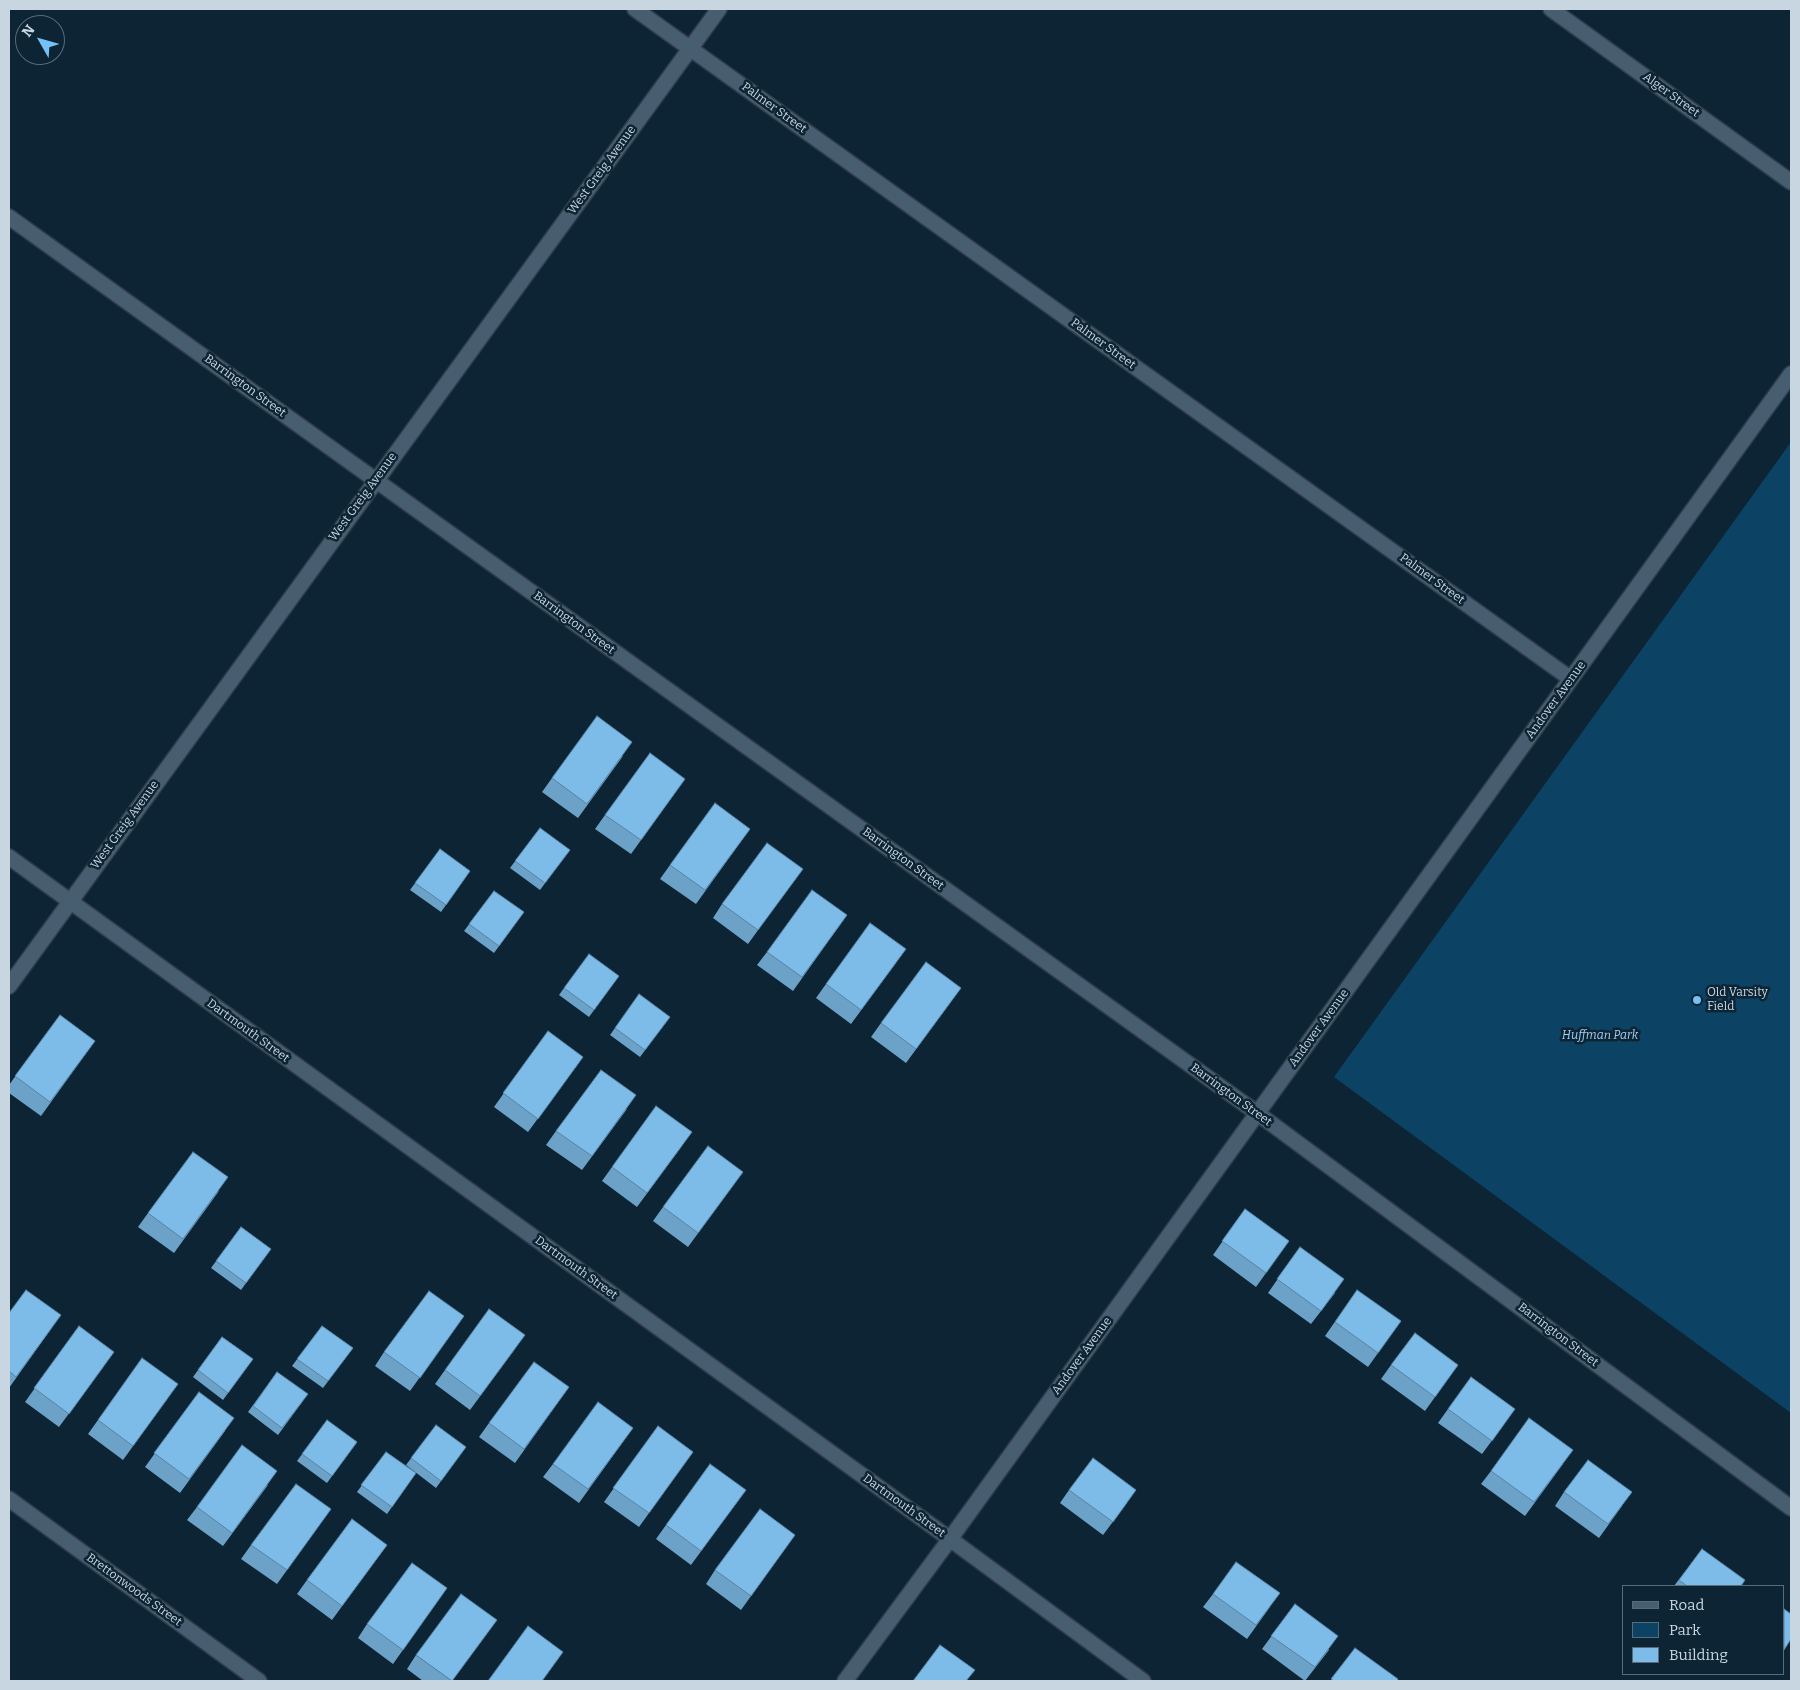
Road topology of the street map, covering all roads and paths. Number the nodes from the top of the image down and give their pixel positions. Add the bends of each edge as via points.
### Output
1 (634, 9) edge
2 (718, 9) edge
3 (1551, 9) edge
4 (691, 49) junction
5 (1791, 182) edge
6 (9, 216) edge
7 (1791, 374) edge
8 (375, 480) junction
9 (1571, 679) junction
10 (9, 857) edge
11 (70, 901) junction
12 (9, 986) edge
13 (1257, 1113) junction
14 (9, 1499) edge
15 (1791, 1508) edge
16 (950, 1539) junction
17 (259, 1681) edge
18 (845, 1681) edge
19 (1143, 1681) edge

1 - 4 street, Palmer Street
2 - 4 street, West Greig Avenue
3 - 5 street, Alger Street
4 - 8 street, West Greig Avenue
4 - 9 street, Palmer Street
6 - 8 street, Barrington Street
7 - 9 street, Andover Avenue
8 - 11 street, West Greig Avenue
8 - 13 street, Barrington Street
9 - 13 street, Andover Avenue
10 - 11 street, Dartmouth Street
11 - 12 street, West Greig Avenue
11 - 16 street, Dartmouth Street
13 - 15 street, Barrington Street
13 - 16 street, Andover Avenue
14 - 17 street, Brettonwoods Street
16 - 18 street, Andover Avenue
16 - 19 street, Dartmouth Street

